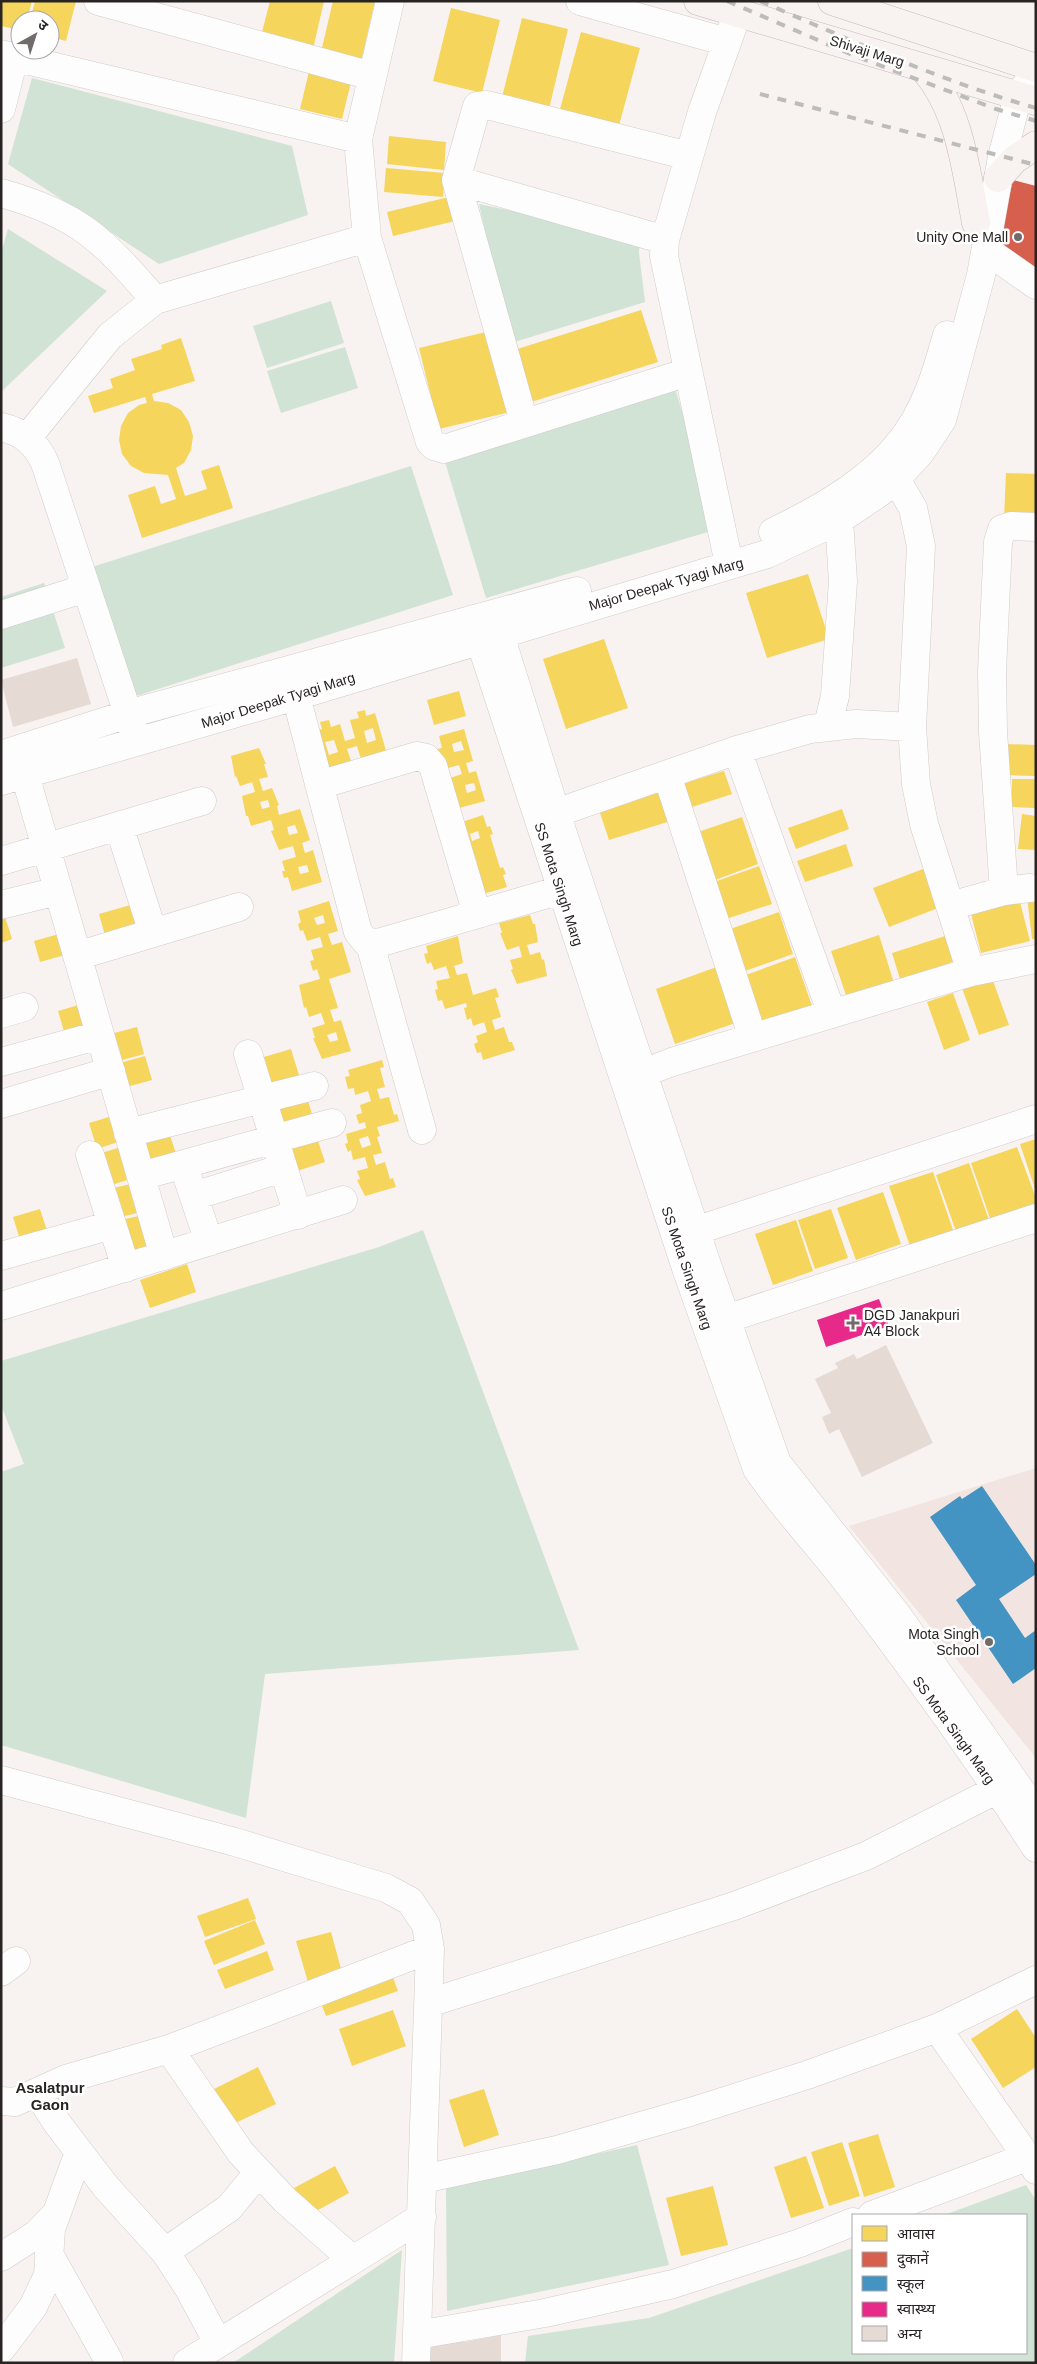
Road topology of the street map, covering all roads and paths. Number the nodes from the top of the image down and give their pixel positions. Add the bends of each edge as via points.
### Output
1 (98, 1) edge
2 (390, 1) edge
3 (580, 1) edge
4 (698, 1) edge
5 (832, 1) edge
6 (738, 12) junction
7 (727, 42) junction
8 (8, 56) edge
9 (1029, 67) edge
10 (922, 68) junction
11 (372, 76) junction
12 (1021, 97) edge
13 (1, 109) edge
14 (358, 139) junction
15 (1036, 145) edge
16 (689, 156) junction
17 (998, 178) junction
18 (456, 180) junction
19 (1, 194) edge
20 (976, 223) junction
21 (367, 238) junction
22 (665, 240) junction
23 (986, 250) junction
24 (1036, 285) edge
25 (155, 300) junction
26 (688, 372) junction
27 (524, 422) junction
28 (1, 427) edge
29 (27, 438) junction
30 (896, 479) junction
31 (839, 520) junction
32 (1036, 527) edge
33 (728, 557) junction
34 (86, 588) junction
35 (1, 615) edge
36 (486, 626) junction
37 (296, 696) junction
38 (128, 714) junction
39 (828, 725) junction
40 (912, 727) junction
41 (137, 742) junction
42 (738, 750) junction
43 (1, 754) edge
44 (667, 775) junction
45 (13, 778) edge
46 (320, 785) junction
47 (202, 801) dead end
48 (556, 813) junction
49 (119, 826) junction
50 (46, 848) junction
51 (1, 861) edge
52 (560, 890) junction
53 (58, 891) junction
54 (1, 905) edge
55 (950, 906) junction
56 (239, 907) dead end
57 (478, 914) junction
58 (153, 933) junction
59 (370, 944) junction
60 (77, 956) junction
61 (1036, 959) edge
62 (971, 972) junction
63 (832, 1014) junction
64 (100, 1035) junction
65 (753, 1038) junction
66 (248, 1054) dead end
67 (1, 1062) edge
68 (111, 1071) junction
69 (633, 1076) junction
70 (314, 1086) dead end
71 (261, 1099) junction
72 (1, 1104) edge
73 (1036, 1119) edge
74 (332, 1123) dead end
75 (422, 1130) dead end
76 (128, 1133) junction
77 (274, 1139) junction
78 (90, 1155) dead end
79 (183, 1164) junction
80 (283, 1168) junction
81 (141, 1176) junction
82 (194, 1196) junction
83 (343, 1200) dead end
84 (298, 1214) junction
85 (1036, 1218) edge
86 (112, 1224) junction
87 (695, 1231) junction
88 (208, 1242) junction
89 (1, 1256) edge
90 (164, 1256) junction
91 (126, 1268) junction
92 (1, 1306) edge
93 (726, 1319) junction
94 (1, 1780) edge
95 (1005, 1784) junction
96 (1036, 1812) edge
97 (1036, 1848) edge
98 (430, 1949) junction
99 (1036, 1980) edge
100 (429, 2002) junction
101 (937, 2028) junction
102 (169, 2049) junction
103 (37, 2092) junction
104 (1, 2101) edge
105 (79, 2152) junction
106 (1031, 2164) edge
107 (258, 2172) junction
108 (423, 2180) junction
109 (56, 2214) junction
110 (875, 2214) edge
111 (422, 2217) junction
112 (852, 2222) edge
113 (165, 2252) junction
114 (49, 2254) junction
115 (1, 2257) edge
116 (353, 2260) junction
117 (417, 2335) junction
118 (218, 2343) junction
119 (1, 2349) edge
120 (109, 2361) dead end
121 (187, 2363) edge
122 (416, 2363) edge

1 - 11 street
2 - 11 street
3 - 7 street
4 - 6 main road, Shivaji Marg
5 - 9 main road
6 - 7 street
6 - 10 main road, Shivaji Marg
7 - 16 street
8 - 13 street
8 - 14 street
9 - 12 street, Major Deepak Tyagi Marg
10 - 12 main road, Shivaji Marg
10 - 20 main road via 942,93 957,135
11 - 14 street
12 - 17 street, Major Deepak Tyagi Marg
12 - 20 street, Major Deepak Tyagi Marg
14 - 21 street
15 - 17 main road via 1014,160
16 - 18 street via 481,104 475,111
16 - 22 street
17 - 23 street, Major Deepak Tyagi Marg
18 - 22 street
18 - 27 street
19 - 25 street via 44,207 80,225 116,255
20 - 33 street, Major Deepak Tyagi Marg via 939,365 920,412 905,436 872,471 826,503
21 - 25 street
21 - 27 street via 430,442 444,449
22 - 26 street via 666,274
23 - 24 street
23 - 30 street, Major Deepak Tyagi Marg via 942,420 920,453
25 - 29 street via 110,336
26 - 27 street
26 - 33 street
28 - 29 street
29 - 34 street via 45,463
30 - 31 street, Major Deepak Tyagi Marg
30 - 40 street via 912,508 921,546
31 - 33 street, Major Deepak Tyagi Marg via 775,551
31 - 39 street via 844,581 835,696
32 - 55 street via 1002,529 998,542 992,671 993,732 1017,889
33 - 36 street, Major Deepak Tyagi Marg
34 - 35 street
34 - 38 street
36 - 37 street, Major Deepak Tyagi Marg
36 - 38 street, Major Deepak Tyagi Marg
36 - 48 street, SS Mota Singh Marg
36 - 52 street, SS Mota Singh Marg
37 - 41 street, Major Deepak Tyagi Marg
37 - 46 street
38 - 41 street
38 - 43 street, Major Deepak Tyagi Marg
39 - 40 street
39 - 42 street
40 - 55 street via 916,784 924,824
41 - 45 street, Major Deepak Tyagi Marg
42 - 44 street
42 - 63 street
44 - 48 street
44 - 65 street
45 - 50 street
46 - 57 street via 417,756 426,758 433,766
46 - 59 street via 358,932
47 - 49 street
48 - 69 street, SS Mota Singh Marg
49 - 50 street
49 - 58 street
50 - 51 street
50 - 53 street
52 - 57 street
52 - 69 street, SS Mota Singh Marg
53 - 54 street
53 - 60 street
55 - 62 street
56 - 58 street
57 - 59 street
58 - 60 street
59 - 75 street
60 - 64 street
61 - 62 street
62 - 63 street
63 - 65 street
64 - 67 street
64 - 68 street
65 - 69 street
66 - 71 street
68 - 72 street
68 - 76 street
69 - 87 street, SS Mota Singh Marg
69 - 95 street, SS Mota Singh Marg via 686,1268 757,1469
70 - 71 street
71 - 76 street
71 - 77 street
73 - 87 street
74 - 77 street
76 - 81 street
77 - 79 street
77 - 80 street
78 - 86 street
79 - 81 street
79 - 82 street
80 - 82 street
80 - 84 street
81 - 90 street
82 - 88 street
83 - 84 street
84 - 88 street
85 - 93 street
86 - 89 street
86 - 91 street
87 - 93 street, SS Mota Singh Marg
88 - 90 street
90 - 91 street
91 - 92 street
93 - 95 street, SS Mota Singh Marg via 776,1463 898,1616
94 - 98 street via 235,1842 386,1888 410,1901 426,1925
95 - 96 street, SS Mota Singh Marg
95 - 97 street, SS Mota Singh Marg
95 - 100 street via 866,1856 743,1902
98 - 100 street
98 - 102 street
99 - 101 street
100 - 108 street
101 - 106 street
101 - 108 street via 807,2075 690,2112 557,2150
102 - 103 street via 66,2079
102 - 107 street via 241,2153
103 - 104 street via 15,2102
103 - 105 street
105 - 109 street
105 - 113 street
106 - 110 street
107 - 113 street via 229,2208
107 - 116 street
108 - 111 street
109 - 114 street
109 - 115 street via 36,2234
111 - 116 street
111 - 117 street
112 - 117 street via 800,2243 673,2284 545,2313
113 - 118 street
114 - 119 street via 48,2275 33,2307
114 - 120 street
116 - 118 street
117 - 122 street
118 - 121 street

